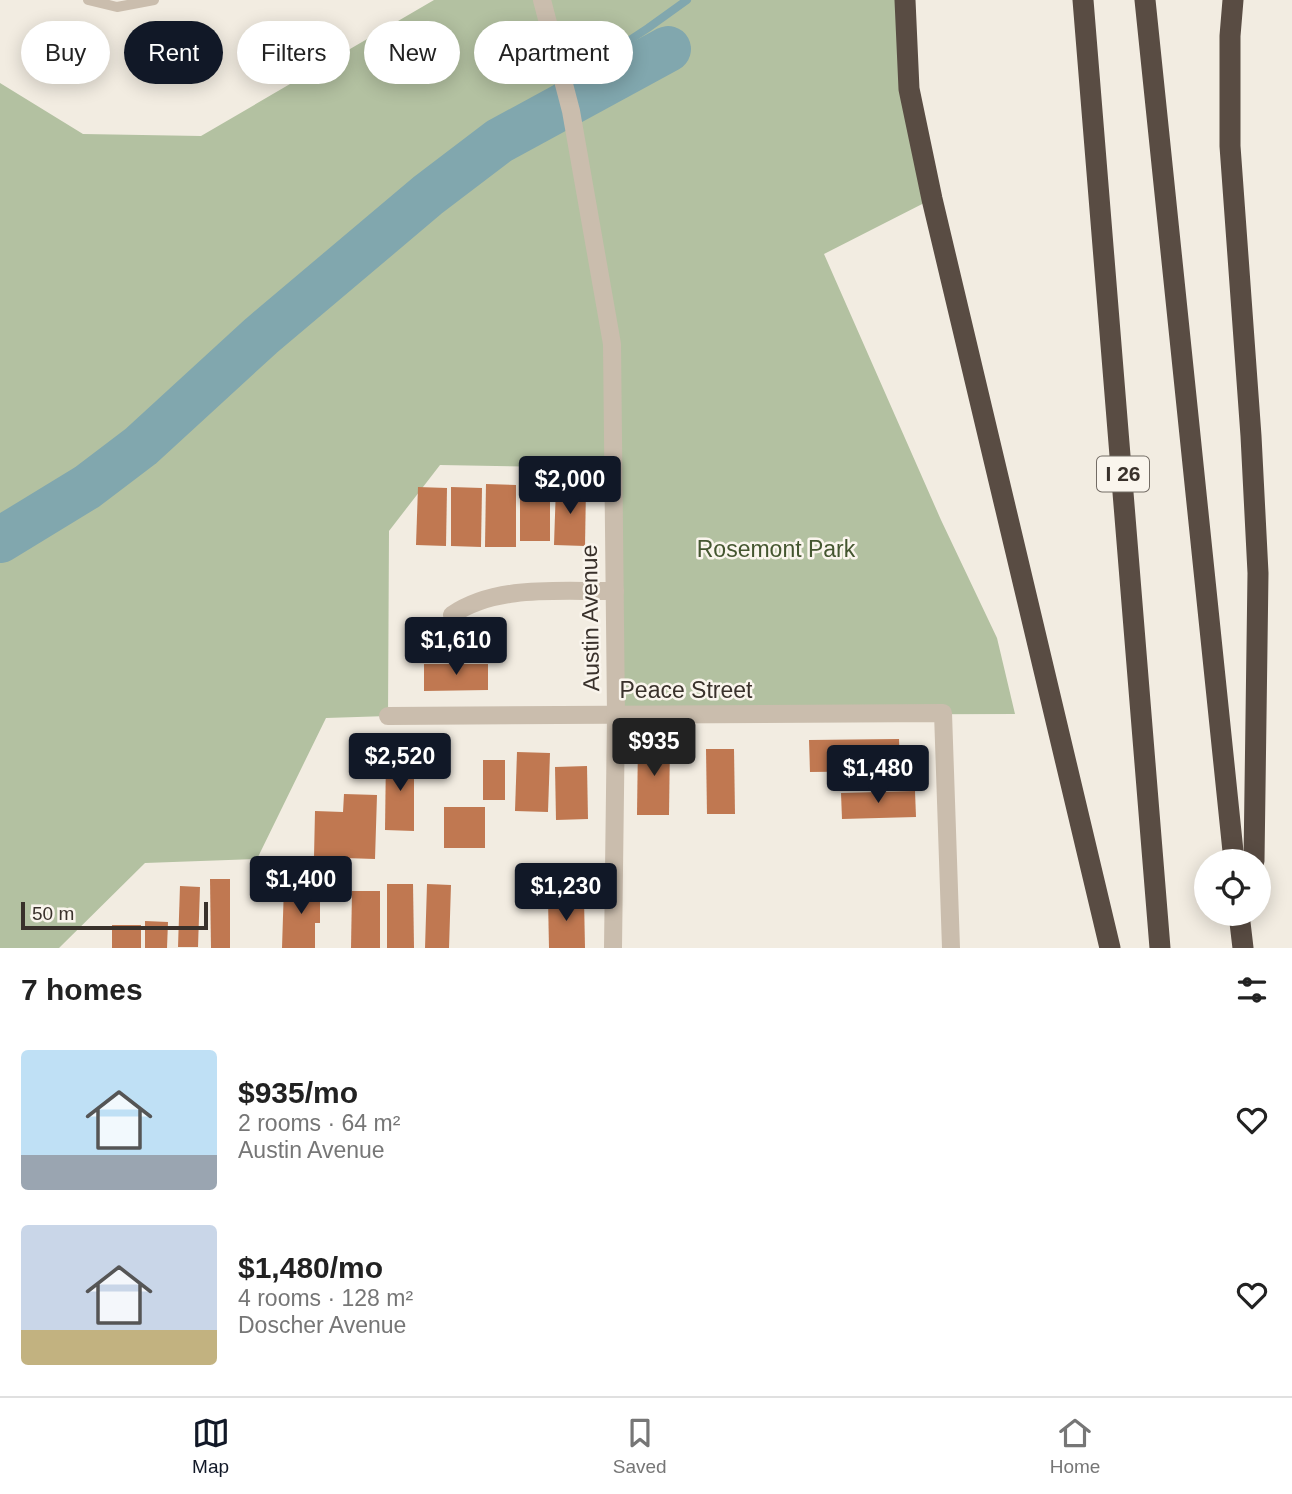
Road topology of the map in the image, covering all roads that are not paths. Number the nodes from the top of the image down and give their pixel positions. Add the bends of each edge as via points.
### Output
1 (88, 0) edge
2 (154, 0) edge
3 (542, 0) edge
4 (905, 0) edge
5 (1083, 0) edge
6 (1145, 0) edge
7 (1233, 0) edge
8 (615, 591) junction
9 (452, 615) dead end
10 (616, 715) junction
11 (388, 716) dead end
12 (1233, 849) edge
13 (1254, 849) edge
14 (1241, 926) edge
15 (1253, 926) edge
16 (614, 948) edge
17 (951, 948) edge
18 (1110, 948) edge
19 (1160, 948) edge
20 (1243, 948) edge
21 (1252, 948) edge

1 - 2 lane via 117,7
3 - 8 street, Austin Avenue via 570,111 612,344
4 - 18 highway via 909,89 932,199
5 - 19 highway, I 26
6 - 12 highway
7 - 13 highway via 1230,146 1258,573
8 - 9 street via 517,593 468,604
8 - 10 street, Austin Avenue
10 - 11 street, Peace Street
10 - 16 street, Austin Avenue
10 - 17 street, Peace Street via 943,713
14 - 20 highway
15 - 21 highway

